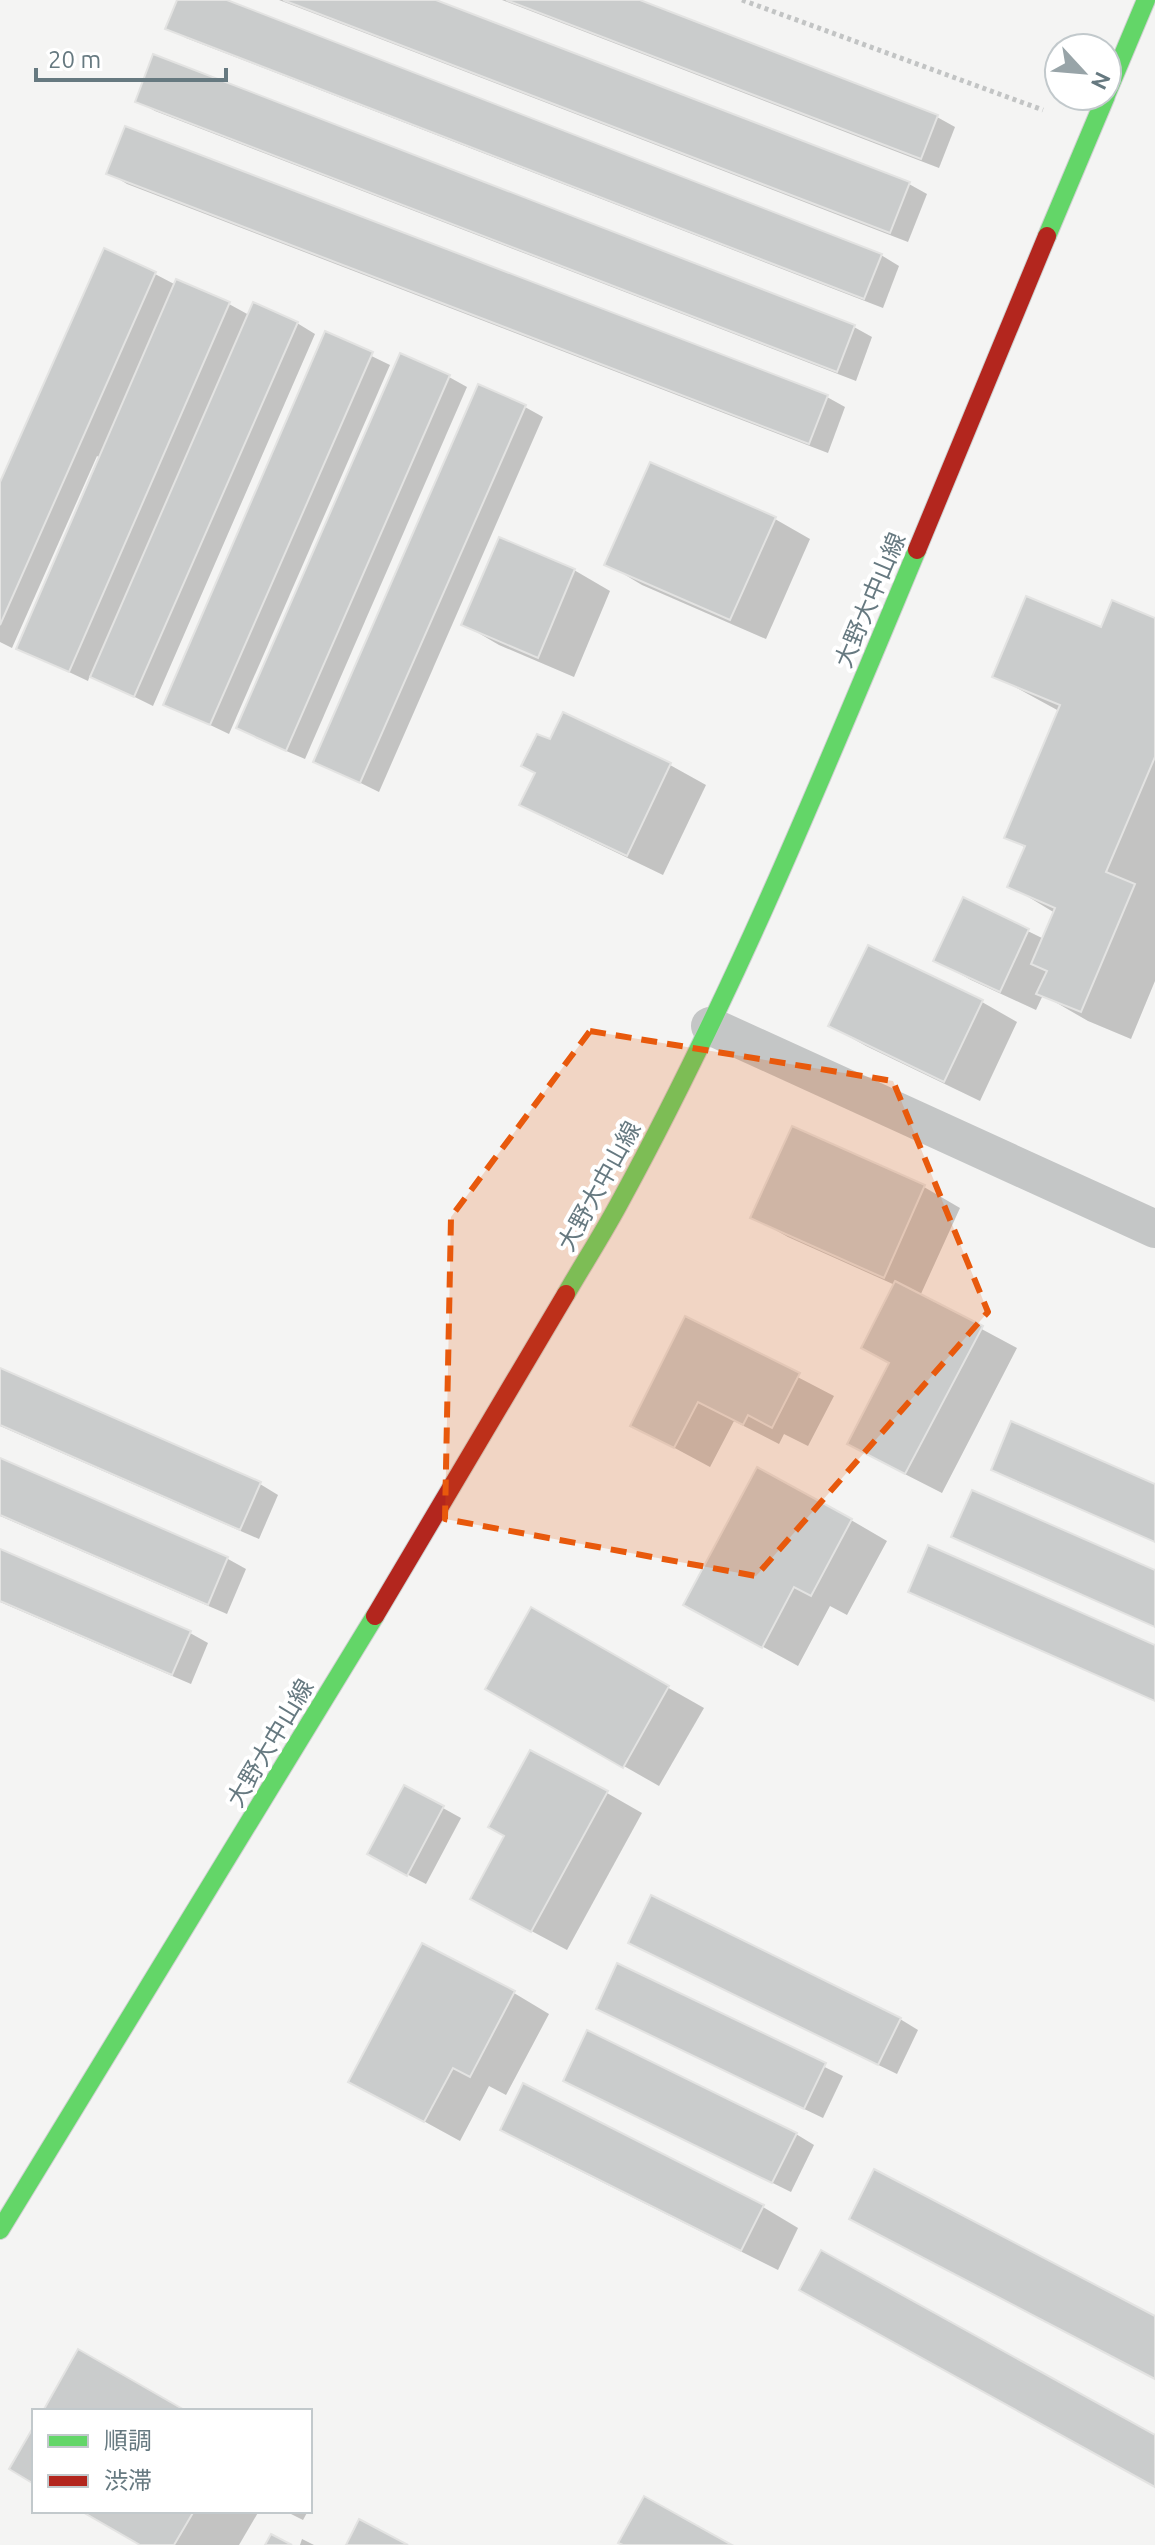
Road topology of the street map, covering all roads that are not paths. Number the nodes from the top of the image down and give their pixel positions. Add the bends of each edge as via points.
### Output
1 (1146, 0) edge
2 (1123, 54) edge
3 (1099, 112) edge
4 (710, 1026) junction
5 (1155, 1229) edge
6 (0, 2230) edge

1 - 2 main road, 大野大中山線
3 - 4 main road, 大野大中山線 via 799,832
4 - 5 lane
4 - 6 main road, 大野大中山線 via 621,1201

